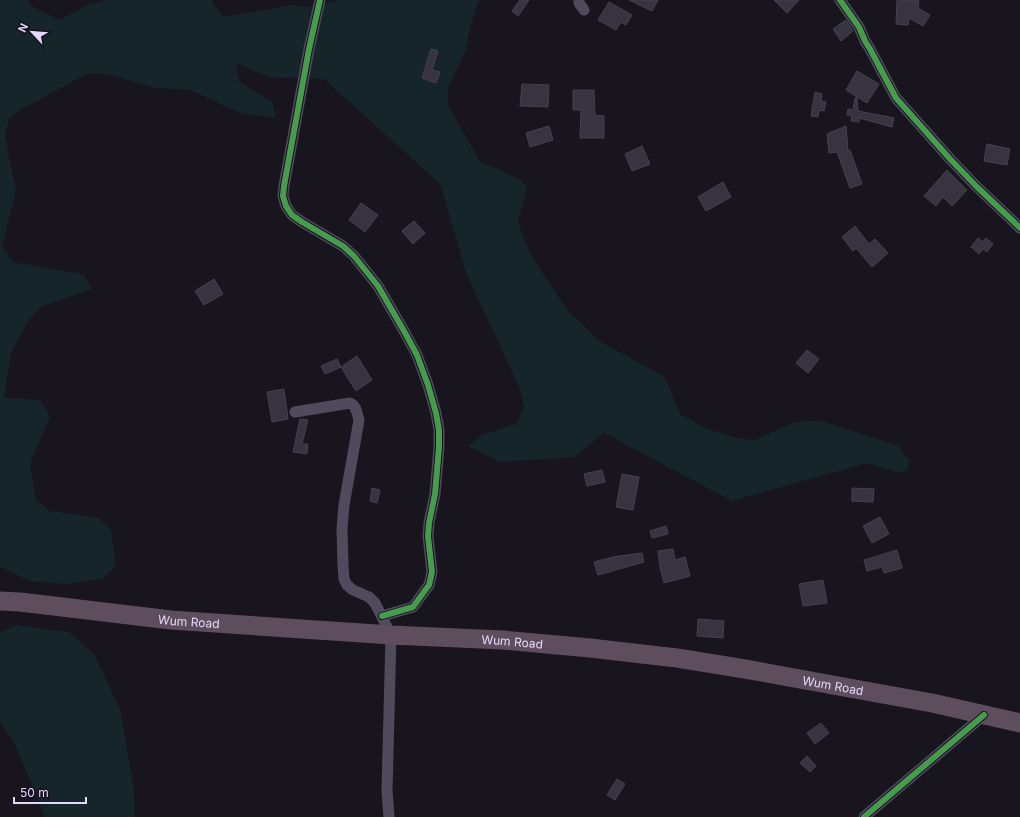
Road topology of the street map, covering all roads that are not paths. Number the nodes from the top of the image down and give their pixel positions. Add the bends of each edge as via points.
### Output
1 (320, 0) edge
2 (840, 0) edge
3 (1020, 228) edge
4 (295, 412) dead end
5 (0, 601) edge
6 (382, 616) junction
7 (391, 635) junction
8 (984, 715) junction
9 (1020, 723) edge
10 (389, 817) edge
11 (864, 817) edge

1 - 6 street via 283,196 292,214 343,246 378,286 416,356 428,385 439,430 435,494 428,529 432,572 429,585 413,607
2 - 3 street via 860,27 896,98 951,160
4 - 6 street via 350,403 357,412 359,420 342,529 344,579 353,590 376,603
5 - 7 highway, Wum Road via 171,620
6 - 7 street
7 - 8 highway, Wum Road via 503,640 677,658 932,703
7 - 10 street via 387,791
8 - 9 highway, Wum Road
8 - 11 street

